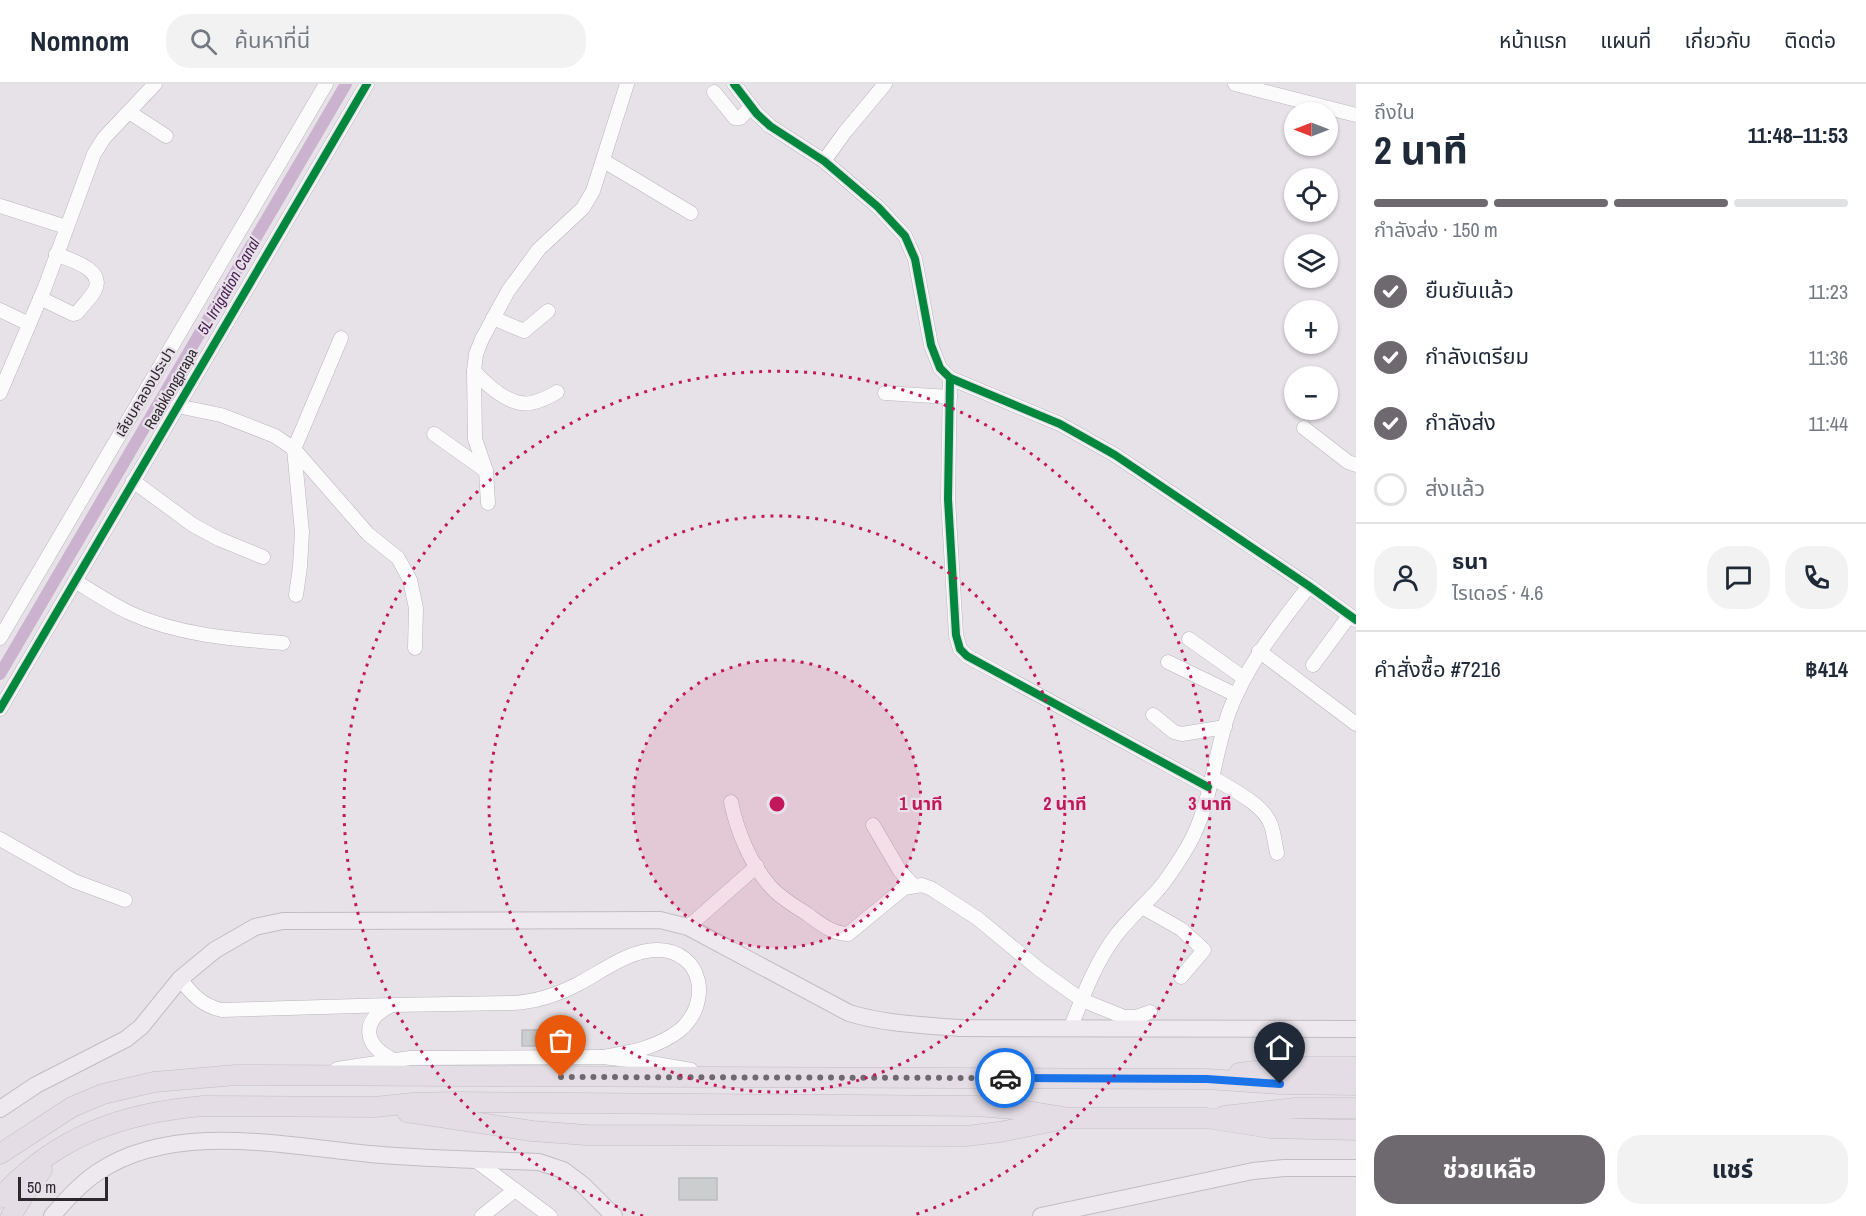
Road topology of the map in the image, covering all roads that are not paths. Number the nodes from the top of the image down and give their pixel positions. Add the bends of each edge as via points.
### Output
1 (326, 84) edge
2 (367, 84) edge
3 (627, 84) edge
4 (734, 84) edge
5 (885, 84) edge
6 (1235, 84) edge
7 (152, 85) edge
8 (714, 92) dead end
9 (751, 107) junction
10 (129, 112) junction
11 (1356, 115) edge
12 (166, 136) dead end
13 (604, 161) junction
14 (824, 161) junction
15 (0, 206) edge
16 (691, 213) dead end
17 (66, 227) junction
18 (56, 254) junction
19 (40, 298) junction
20 (0, 310) edge
21 (548, 311) dead end
22 (493, 318) junction
23 (29, 324) junction
24 (340, 338) dead end
25 (474, 371) junction
26 (950, 378) junction
27 (557, 392) dead end
28 (0, 393) edge
29 (885, 393) dead end
30 (950, 397) junction
31 (177, 406) junction
32 (1304, 428) dead end
33 (434, 434) dead end
34 (294, 449) junction
35 (1356, 465) edge
36 (486, 471) junction
37 (133, 481) junction
38 (488, 503) dead end
39 (263, 557) dead end
40 (75, 581) junction
41 (1309, 586) junction
42 (296, 595) dead end
43 (1353, 618) edge
44 (0, 638) edge
45 (1189, 639) dead end
46 (283, 643) dead end
47 (415, 648) dead end
48 (1260, 651) junction
49 (1168, 662) dead end
50 (1313, 665) dead end
51 (1244, 678) junction
52 (1236, 695) junction
53 (0, 709) edge
54 (1153, 715) dead end
55 (1356, 724) edge
56 (1225, 727) junction
57 (1210, 782) junction
58 (731, 802) dead end
59 (873, 825) dead end
60 (0, 839) edge
61 (1277, 853) dead end
62 (757, 867) junction
63 (914, 886) junction
64 (125, 900) dead end
65 (1142, 907) junction
66 (688, 927) junction
67 (1181, 976) dead end
68 (180, 978) junction
69 (1082, 1000) junction
70 (392, 1005) junction
71 (1150, 1012) dead end
72 (1071, 1027) junction
73 (1356, 1029) edge
74 (603, 1057) junction
75 (392, 1059) junction
76 (1356, 1067) edge
77 (300, 1076) junction
78 (728, 1077) junction
79 (1207, 1079) junction
80 (1356, 1085) edge
81 (375, 1107) junction
82 (1356, 1108) edge
83 (0, 1109) edge
84 (1070, 1118) junction
85 (1207, 1118) junction
86 (38, 1130) junction
87 (1356, 1130) edge
88 (59, 1149) junction
89 (0, 1155) edge
90 (475, 1160) junction
91 (1356, 1168) edge
92 (0, 1170) edge
93 (515, 1190) junction
94 (0, 1198) edge
95 (11, 1216) edge
96 (52, 1216) edge
97 (482, 1216) edge
98 (550, 1216) edge
99 (614, 1216) edge
100 (1041, 1216) edge

1 - 44 street, เลียบคลองประปา
2 - 31 street, Reabklongprapa
3 - 13 street
4 - 9 street
5 - 14 street
6 - 11 street
7 - 10 street
8 - 9 street via 735,118
9 - 14 street via 770,126
10 - 12 street
10 - 17 street via 94,154
13 - 16 street
13 - 22 street via 584,207 539,249
14 - 26 street via 905,236 915,259 931,345 940,368
15 - 17 street
17 - 18 street
18 - 19 street
18 - 19 street via 90,270 97,282 95,289 73,314
19 - 23 street
20 - 23 street
21 - 22 street via 524,331
22 - 25 street via 476,354
23 - 28 street
24 - 34 street
25 - 27 street via 497,391 523,404
25 - 36 street via 475,439
26 - 30 street
26 - 41 street via 1060,424 1115,455
29 - 30 street
30 - 57 street via 948,499 960,650
31 - 34 street via 230,418 275,436
31 - 37 street, Reabklongprapa
32 - 35 street
33 - 36 street
34 - 42 street via 302,532
34 - 47 street via 368,534 398,558 410,580 416,608
36 - 38 street
37 - 39 street via 193,525
37 - 40 street, Reabklongprapa
40 - 46 street via 132,614 156,622 190,632
40 - 53 street, Reabklongprapa
41 - 43 street
41 - 48 street
43 - 50 street
45 - 51 street
48 - 51 street
48 - 55 street
49 - 52 street
51 - 52 street
52 - 56 street
54 - 56 street via 1182,734
56 - 57 street
57 - 61 street via 1249,800 1265,814
57 - 65 street via 1200,822 1188,846
58 - 62 street via 743,843
59 - 63 street via 900,871
60 - 64 street via 74,880
62 - 63 street via 780,895 839,933 849,934 904,888
62 - 66 street
63 - 69 street via 932,889 977,918
65 - 67 street via 1181,929 1204,950
65 - 69 street via 1110,944
66 - 68 main road via 660,920 283,921 255,927 215,950
66 - 72 main road via 849,1013 873,1021 959,1028
68 - 70 street via 199,1000 222,1010
68 - 83 main road via 141,1027 126,1039 36,1085
69 - 71 street via 1124,1017
69 - 72 street
70 - 74 street via 526,1002 561,991 648,951 666,951 685,960 700,986 698,1004 688,1022 656,1045
70 - 75 street via 375,1016 369,1030 372,1044
72 - 73 main road
74 - 75 street
74 - 78 street
75 - 77 street
76 - 79 highway via 1278,1068
77 - 78 highway
77 - 86 highway via 225,1076 136,1085 85,1100
78 - 79 highway
79 - 80 highway
81 - 84 highway via 452,1102 956,1105
81 - 84 highway via 524,1130 586,1135 966,1136
81 - 88 highway via 175,1108 102,1126
82 - 85 highway via 1271,1110
84 - 85 highway
85 - 87 highway via 1270,1128
86 - 89 highway
86 - 92 highway
88 - 94 highway
88 - 95 highway
90 - 93 street
90 - 96 main road via 238,1141 191,1141 123,1158 97,1172
90 - 99 main road via 539,1162 563,1170
91 - 100 main road via 1245,1172
93 - 97 street
93 - 98 street

